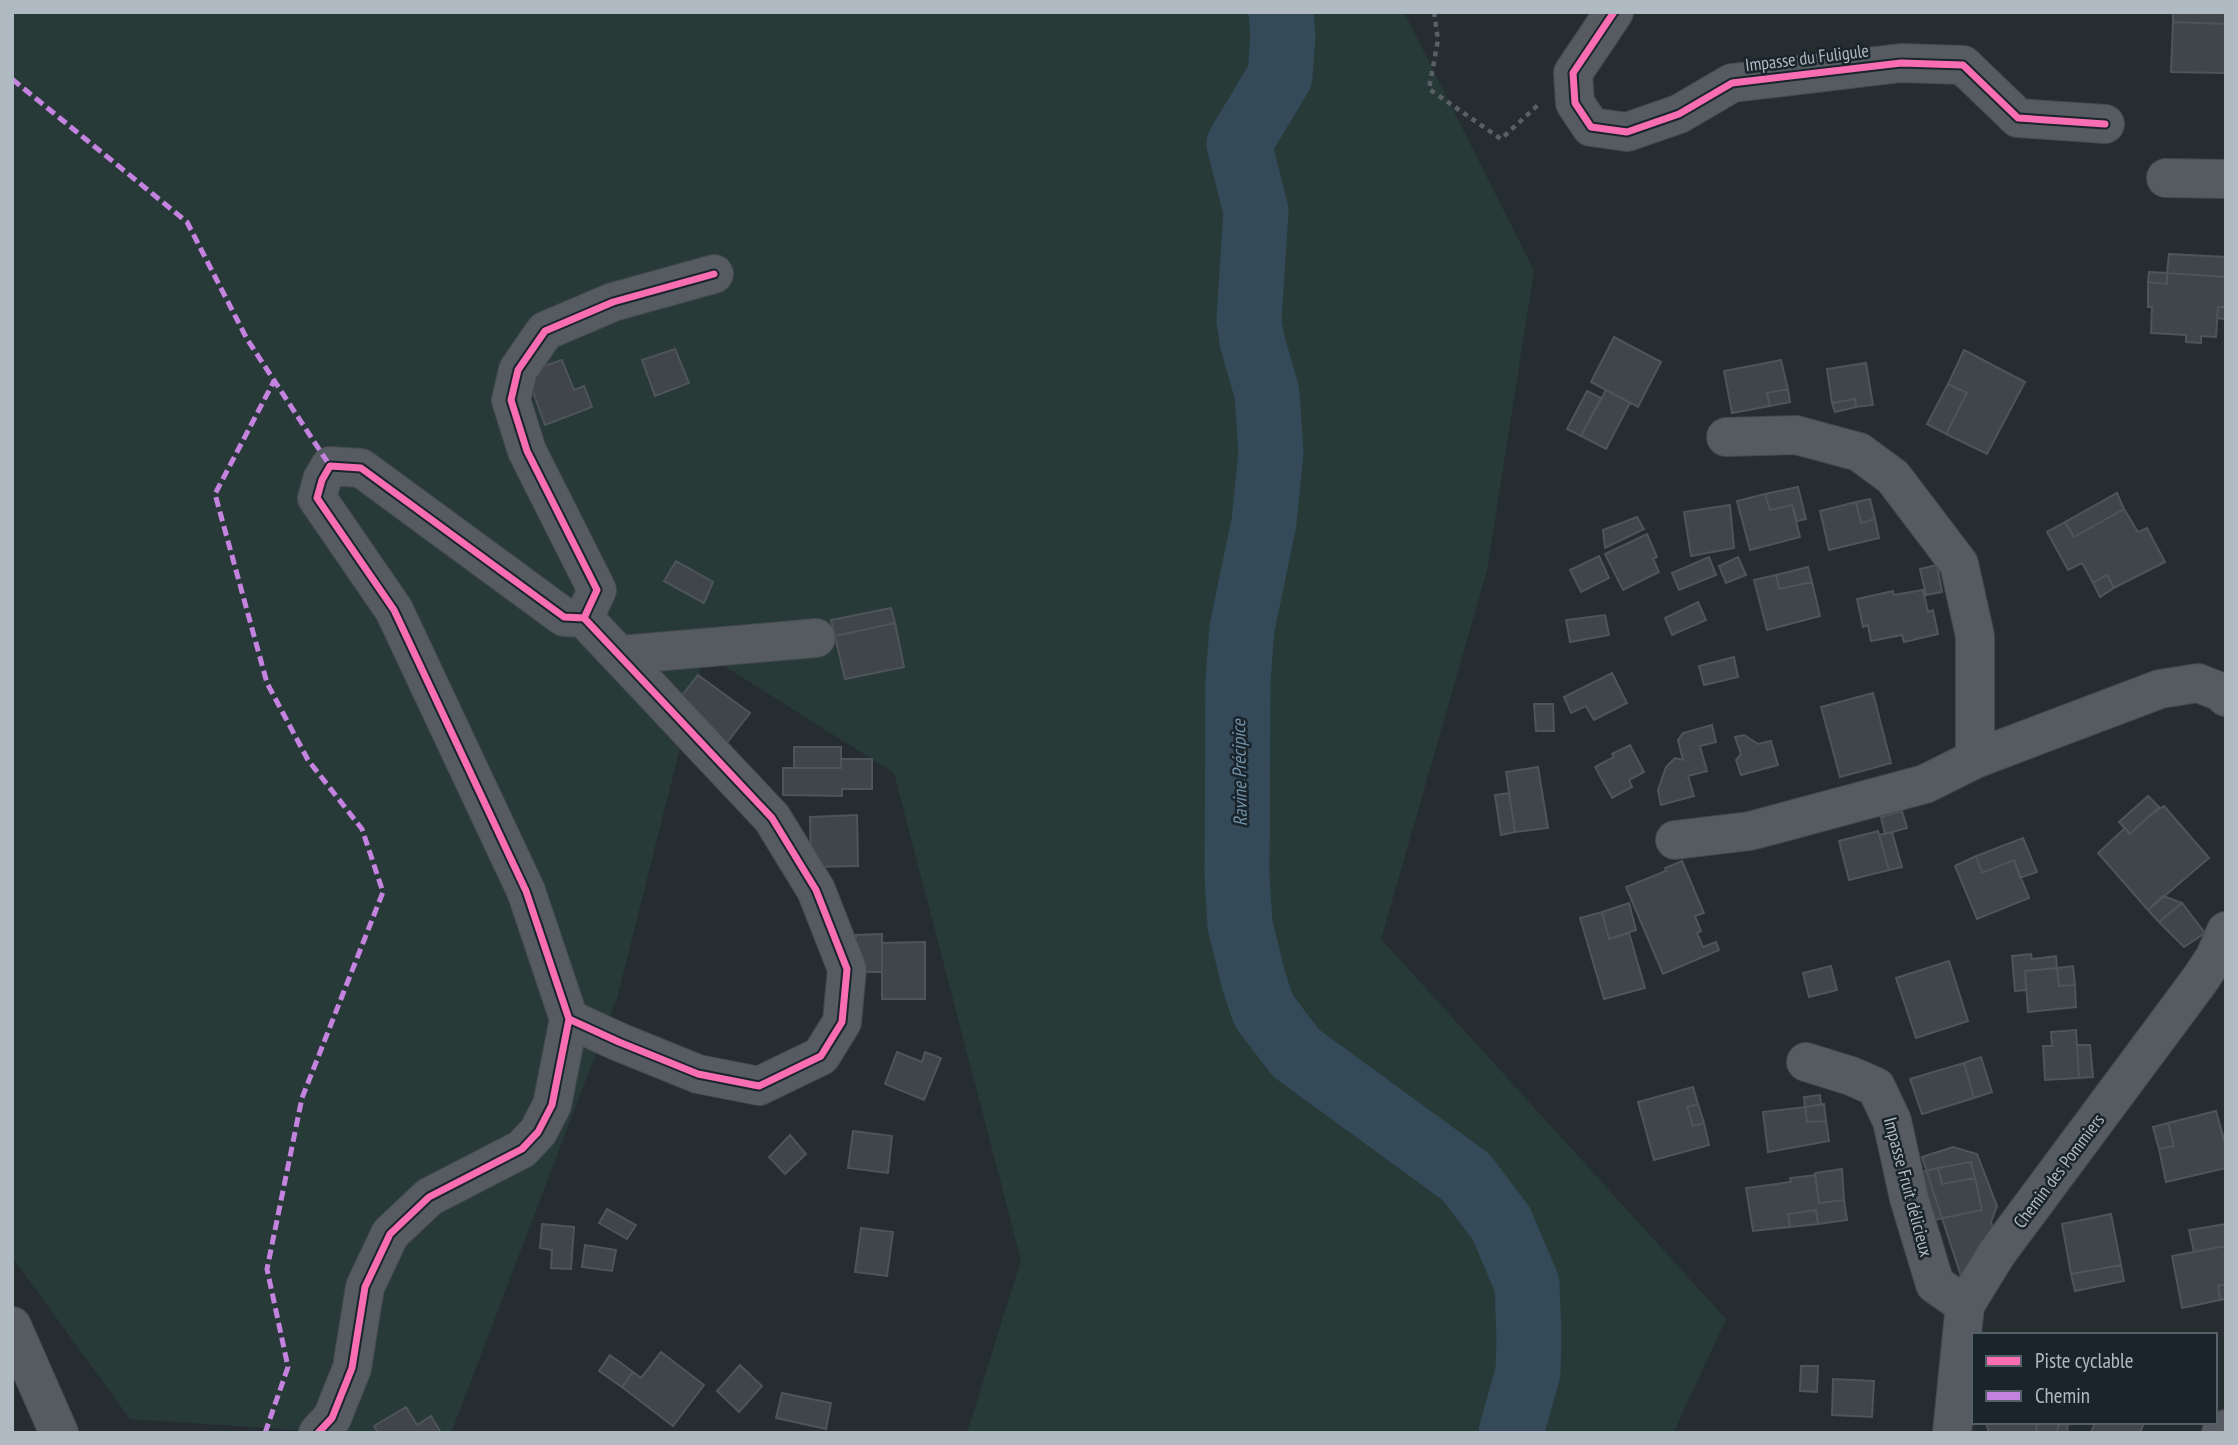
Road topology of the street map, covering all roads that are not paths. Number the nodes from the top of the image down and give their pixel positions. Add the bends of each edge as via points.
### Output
1 (1614, 12) edge
2 (2105, 124) dead end
3 (2166, 178) dead end
4 (2226, 179) edge
5 (714, 274) dead end
6 (1726, 437) dead end
7 (584, 618) junction
8 (816, 638) dead end
9 (621, 655) junction
10 (2226, 696) edge
11 (1975, 759) junction
12 (1675, 840) dead end
13 (2226, 931) edge
14 (569, 1019) junction
15 (1806, 1062) dead end
16 (1965, 1305) junction
17 (12, 1326) edge
18 (2226, 1429) edge
19 (59, 1433) edge
20 (318, 1433) edge
21 (1952, 1433) edge
22 (2221, 1433) edge

1 - 2 street, Impasse du Fuligule via 1573,74 1575,103 1591,127 1627,132 1679,114 1732,83 1901,63 1963,65 2018,118
3 - 4 street
5 - 7 street via 613,302 545,331 518,370 511,400 527,451 597,590
6 - 11 street via 1796,435 1859,452 1893,477 1959,564 1975,636
7 - 9 street
7 - 14 street via 564,617 361,468 330,466 322,480 317,498 394,610 526,891
8 - 9 street
9 - 14 street via 772,818 816,890 847,969 842,1023 821,1056 759,1086 698,1074
10 - 11 street via 2198,683 2160,689
11 - 12 street via 1925,784 1749,831
13 - 16 street, Chemin des Pommiers via 2199,981 1997,1253
14 - 20 street via 552,1105 538,1132 522,1149 429,1197 390,1234 365,1286 352,1368 332,1418
15 - 16 street, Impasse Fruit délicieux via 1876,1087 1892,1121 1909,1198 1936,1284
16 - 21 street, Chemin des Pommiers
17 - 19 street
18 - 22 street

